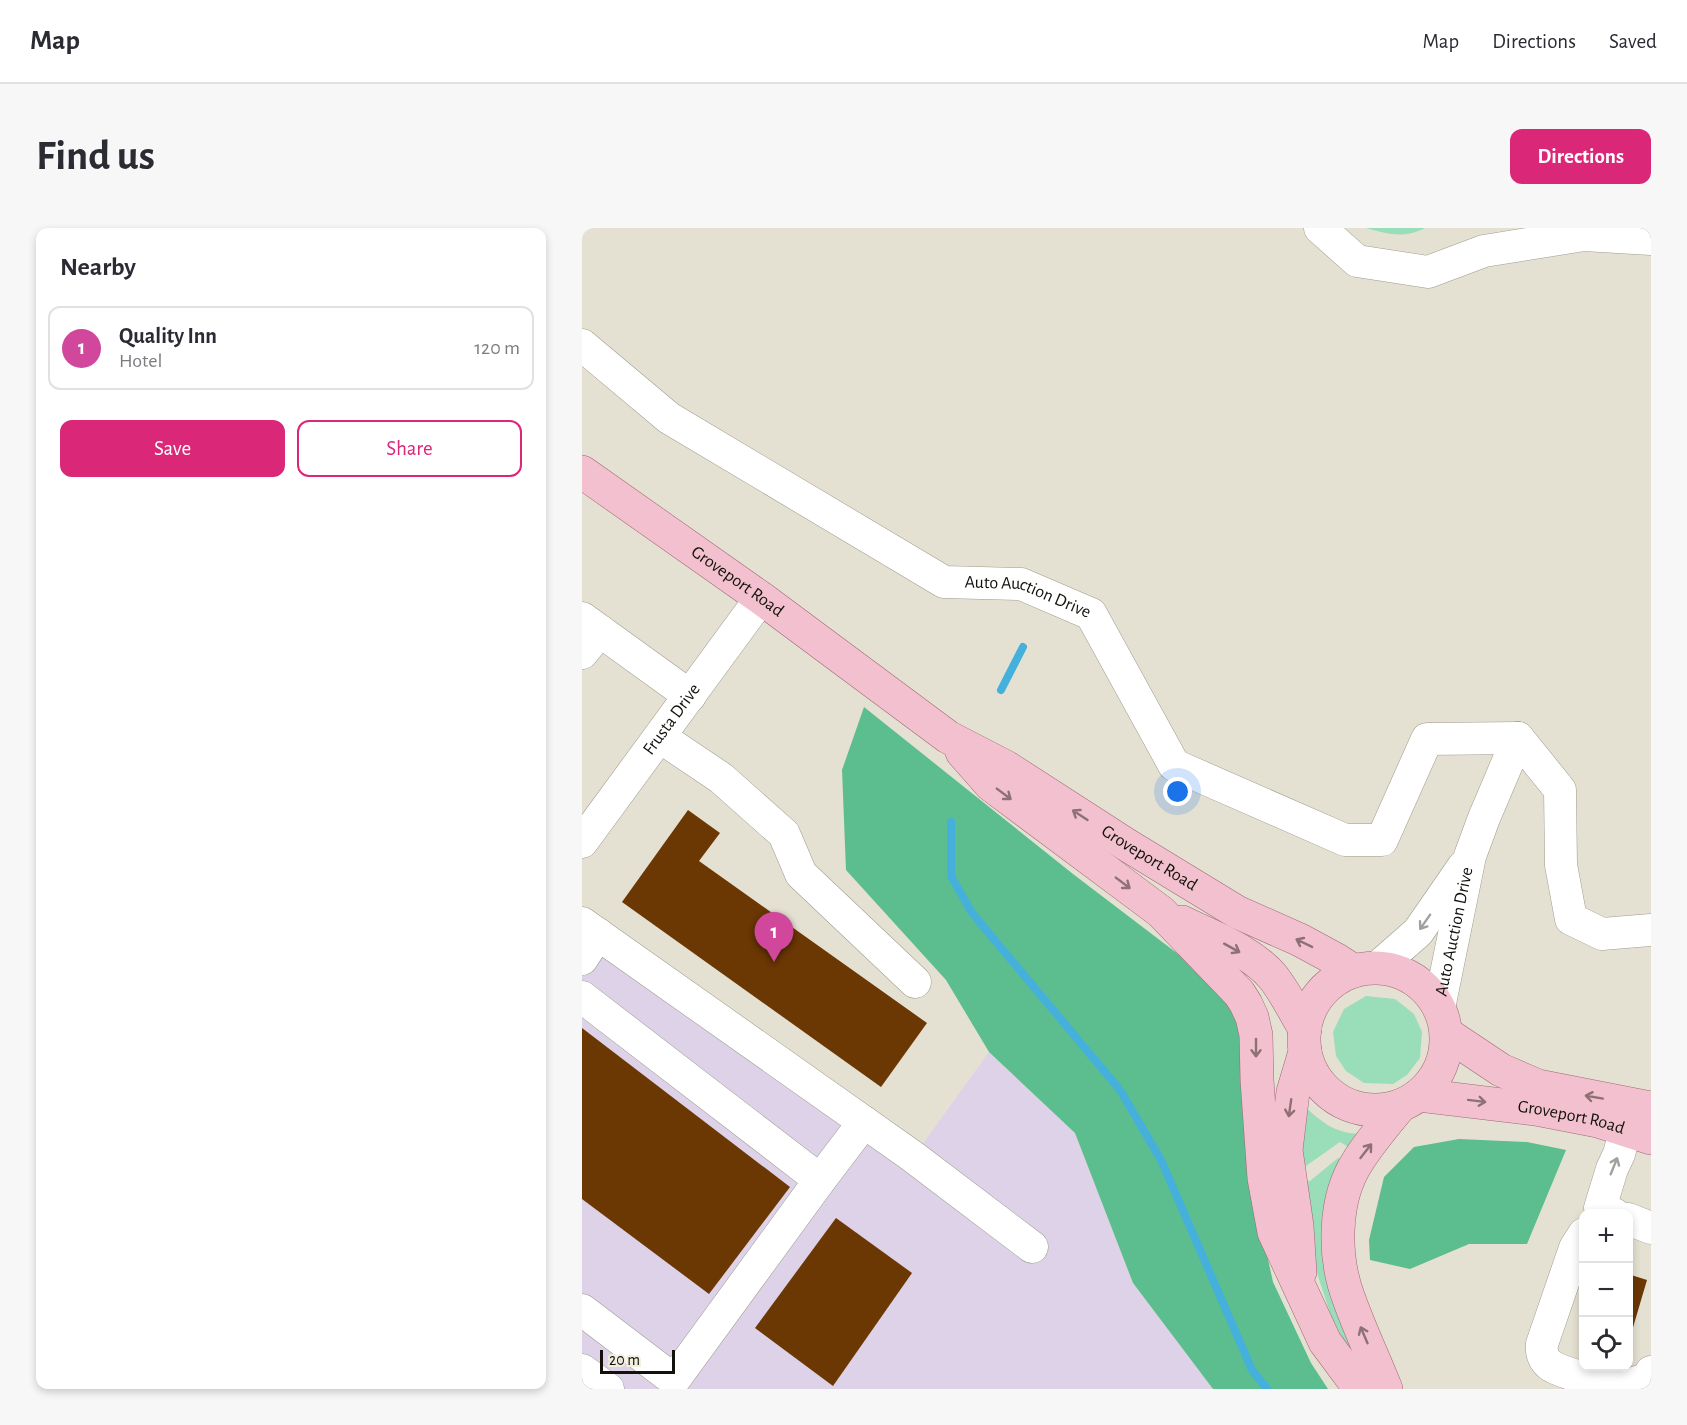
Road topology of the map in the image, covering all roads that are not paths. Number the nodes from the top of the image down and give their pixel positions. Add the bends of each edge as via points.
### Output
1 (1320, 228) edge
2 (1651, 239) edge
3 (582, 345) edge
4 (582, 472) edge
5 (761, 598) junction
6 (588, 634) edge
7 (690, 696) junction
8 (660, 737) junction
9 (948, 737) junction
10 (1518, 738) junction
11 (582, 842) edge
12 (1470, 856) junction
13 (1161, 912) junction
14 (1651, 930) edge
15 (588, 939) edge
16 (1366, 970) junction
17 (915, 982) dead end
18 (582, 997) edge
19 (1443, 1021) junction
20 (1305, 1040) junction
21 (1410, 1101) junction
22 (1640, 1120) edge
23 (864, 1122) junction
24 (820, 1180) junction
25 (1610, 1209) edge
26 (1633, 1222) edge
27 (1651, 1228) edge
28 (1579, 1242) edge
29 (1032, 1247) dead end
30 (1302, 1295) junction
31 (582, 1310) edge
32 (582, 1370) edge
33 (1650, 1374) edge
34 (608, 1389) edge
35 (1364, 1389) edge
36 (1386, 1389) edge

1 - 2 street via 1357,261 1428,272 1484,251 1584,235
3 - 10 street, Auto Auction Drive via 669,418 944,582 1021,584 1091,614 1174,765 1345,840 1382,840 1427,739
4 - 5 main road, Groveport Road
5 - 7 street, Frusta Drive
5 - 9 main road, Groveport Road
6 - 7 street
7 - 8 street, Frusta Drive
8 - 11 street, Frusta Drive
8 - 17 street via 721,778 784,834 801,874
9 -> 13 main road, Groveport Road via 992,785
16 -> 9 main road, Groveport Road via 1237,912 1006,767
10 - 12 street, Auto Auction Drive
10 - 14 street via 1560,790 1561,866 1571,920 1602,934
12 -> 16 street, Auto Auction Drive via 1418,932
12 - 19 street, Auto Auction Drive
13 -> 20 main road, Groveport Road via 1232,947 1273,977
13 -> 30 main road, Groveport Road via 1239,993 1252,1017 1264,1178 1274,1232
15 - 23 street
16 - 19 main road via 1397,971 1414,980 1429,992
16 - 20 main road via 1336,980 1321,993 1310,1010
18 - 24 street
19 - 21 main road via 1446,1052 1440,1070 1430,1085
22 -> 19 main road, Groveport Road via 1501,1071
20 - 21 main road via 1314,1075 1328,1092 1347,1105 1371,1110
20 -> 30 main road, Groveport Road via 1286,1150
21 -> 22 main road, Groveport Road via 1536,1109 1598,1121
36 -> 21 main road via 1348,1298 1340,1267 1339,1215 1346,1184 1358,1161
25 -> 22 street via 1612,1169
23 - 24 street
23 - 29 street
24 - 31 street via 674,1380
26 - 27 street
28 - 33 street via 1542,1344 1544,1358 1557,1369 1610,1385 1634,1384
30 - 35 main road, Groveport Road via 1325,1342
32 - 34 street

